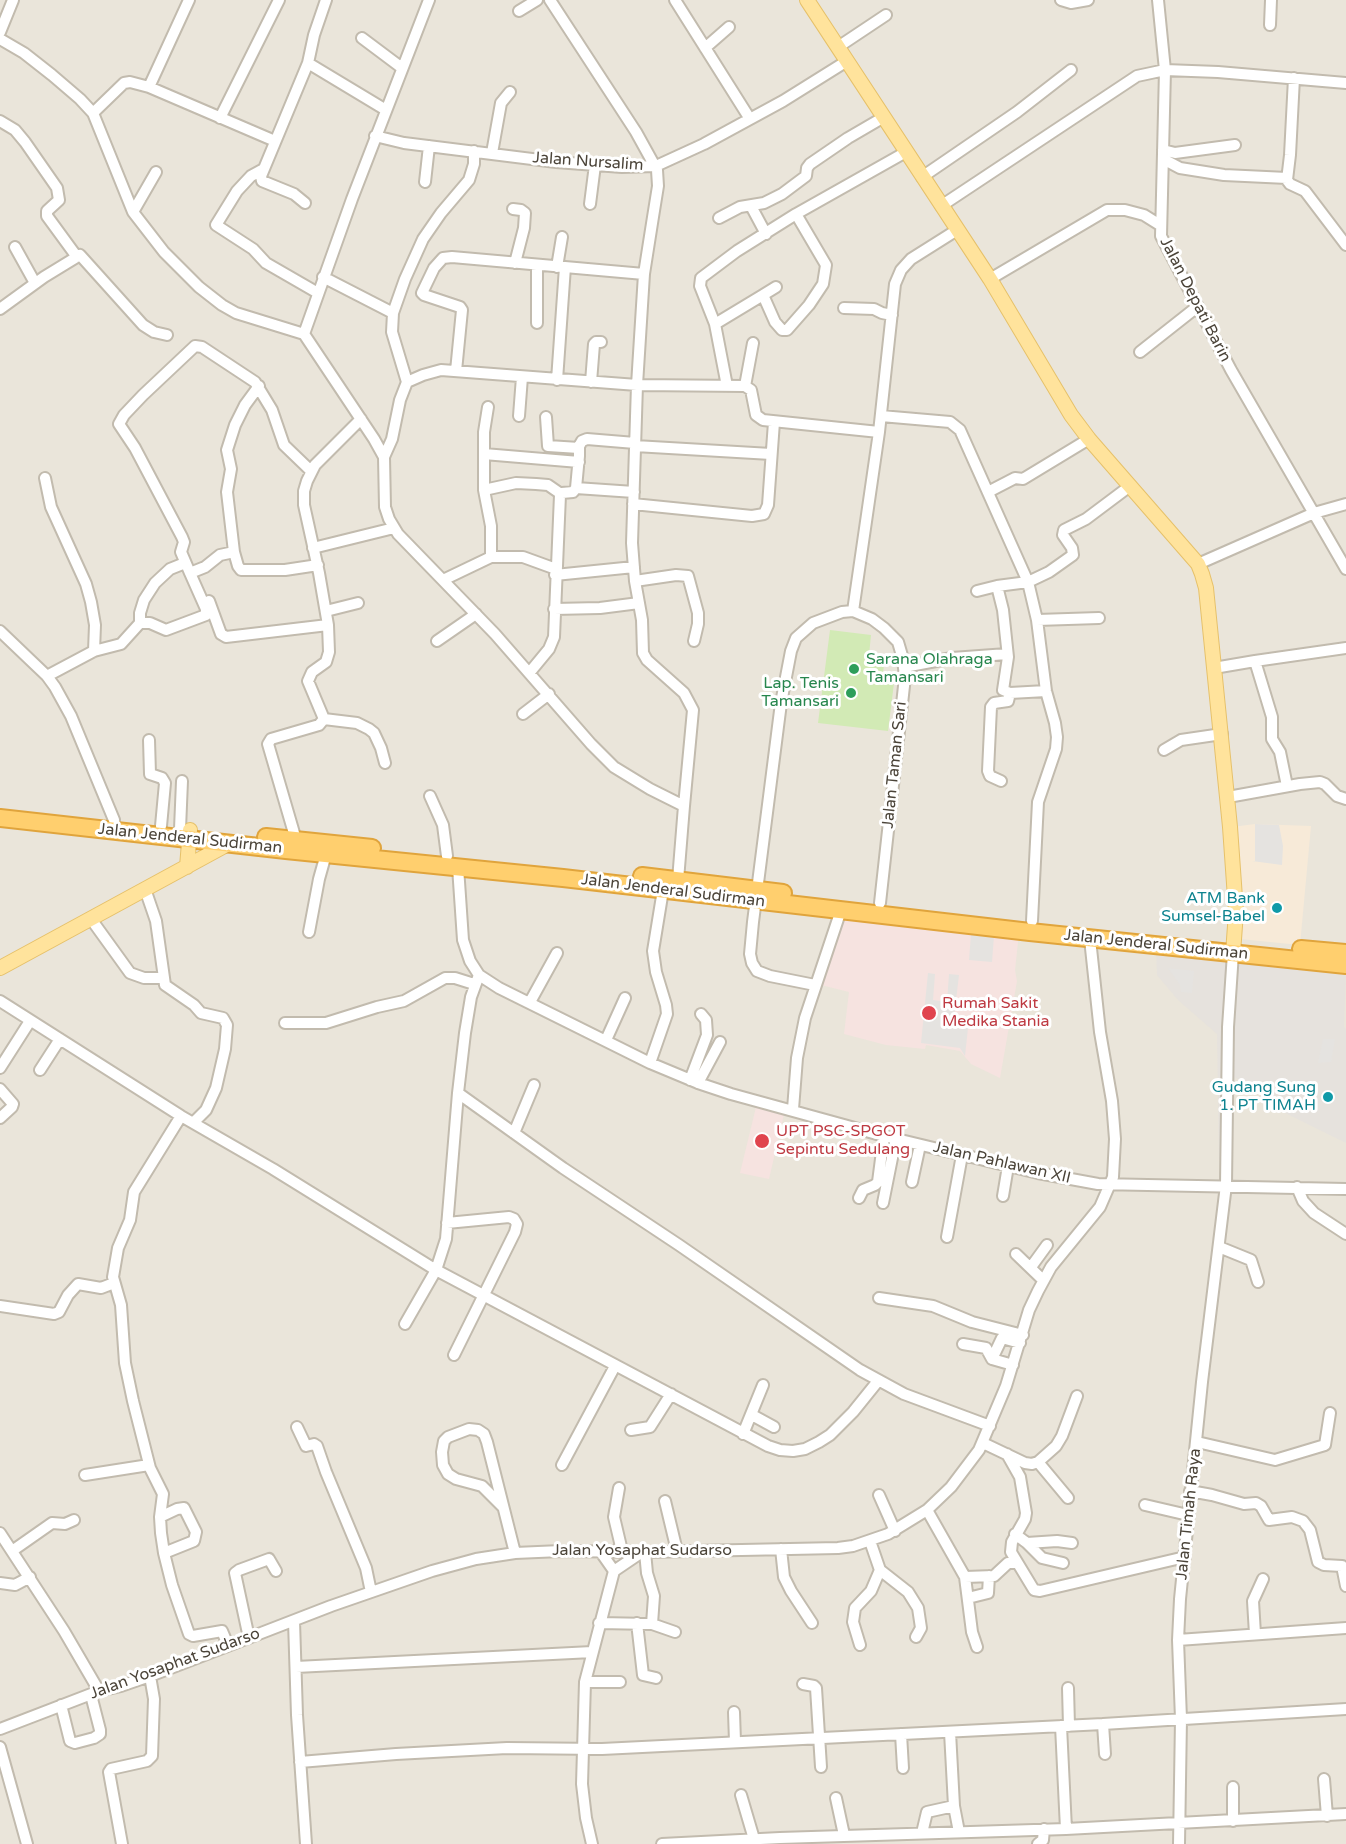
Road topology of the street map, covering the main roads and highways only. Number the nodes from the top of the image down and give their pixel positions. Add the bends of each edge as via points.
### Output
1 (807, 0) edge
2 (0, 807) edge
3 (0, 818) edge
4 (187, 832) junction
5 (228, 844) junction
6 (291, 847) junction
7 (397, 856) junction
8 (453, 861) junction
9 (187, 867) junction
10 (757, 896) junction
11 (1234, 948) junction
12 (1346, 953) edge
13 (1346, 965) edge
14 (0, 968) edge

1 - 11 main road via 990,279 1071,415 1198,564 1206,588 1228,797 1236,912
2 - 4 highway, Jalan Jenderal Sudirman
3 - 4 highway, Jalan Jenderal Sudirman
4 - 5 highway, Jalan Jenderal Sudirman
4 - 6 highway, Jalan Jenderal Sudirman
4 - 9 main road
5 - 6 highway, Jalan Jenderal Sudirman
5 - 9 main road
6 - 7 highway, Jalan Jenderal Sudirman
6 - 7 highway, Jalan Jenderal Sudirman via 326,854
7 - 8 highway, Jalan Jenderal Sudirman
8 - 10 highway, Jalan Jenderal Sudirman via 663,890
8 - 10 highway, Jalan Jenderal Sudirman via 678,880
9 - 14 main road
10 - 11 highway, Jalan Jenderal Sudirman via 880,903
10 - 11 highway, Jalan Jenderal Sudirman via 1090,939
11 - 12 highway, Jalan Jenderal Sudirman
11 - 13 highway, Jalan Jenderal Sudirman

